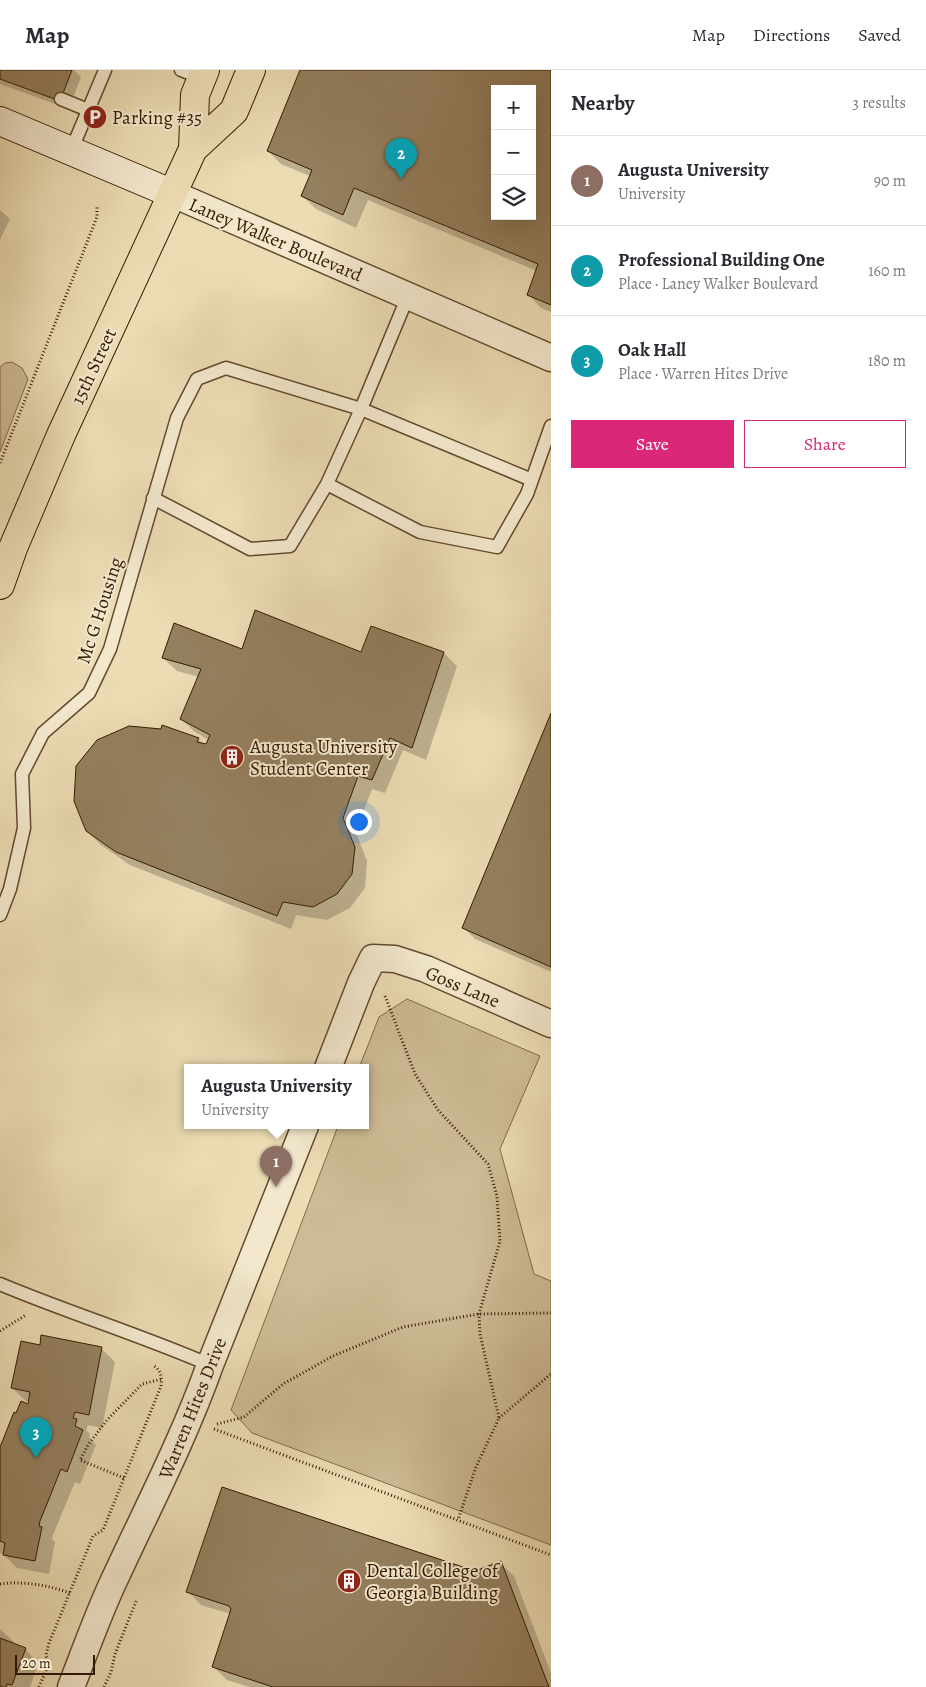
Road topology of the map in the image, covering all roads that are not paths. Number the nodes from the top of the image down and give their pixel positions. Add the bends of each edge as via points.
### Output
1 (106, 70) edge
2 (251, 70) edge
3 (196, 73) edge
4 (61, 99) dead end
5 (88, 110) junction
6 (0, 121) edge
7 (193, 149) junction
8 (71, 151) junction
9 (173, 194) junction
10 (408, 296) junction
11 (551, 358) edge
12 (361, 409) junction
13 (551, 426) edge
14 (532, 480) junction
15 (327, 484) junction
16 (154, 498) junction
17 (6, 546) edge
18 (0, 585) edge
19 (0, 915) edge
20 (551, 1024) edge
21 (330, 1064) edge
22 (304, 1129) edge
23 (0, 1284) edge
24 (210, 1365) junction
25 (71, 1687) edge

1 - 5 lane
2 - 7 main road, 15th Street via 234,110
3 - 7 main road, 15th Street
4 - 5 lane
5 - 8 lane
6 - 8 street, Laney Walker Boulevard
7 - 9 main road, 15th Street
8 - 9 street, Laney Walker Boulevard
9 - 10 street, Laney Walker Boulevard
9 - 17 main road, 15th Street
10 - 11 street, Laney Walker Boulevard
10 - 12 lane
12 - 14 lane, Mc G Housing
12 - 15 lane
12 - 16 lane, Mc G Housing via 226,368 196,379 177,418
13 - 14 lane
14 - 15 lane via 497,547 420,532
15 - 16 lane via 290,546 250,549
16 - 19 lane, Mc G Housing via 110,650 89,693 43,733 22,774 24,828 10,889
17 - 18 main road, 15th Street
20 - 21 street, Goss Lane via 426,969 395,959 373,958
22 - 24 street, Warren Hites Drive
23 - 24 lane
24 - 25 street, Warren Hites Drive via 170,1465 116,1576

